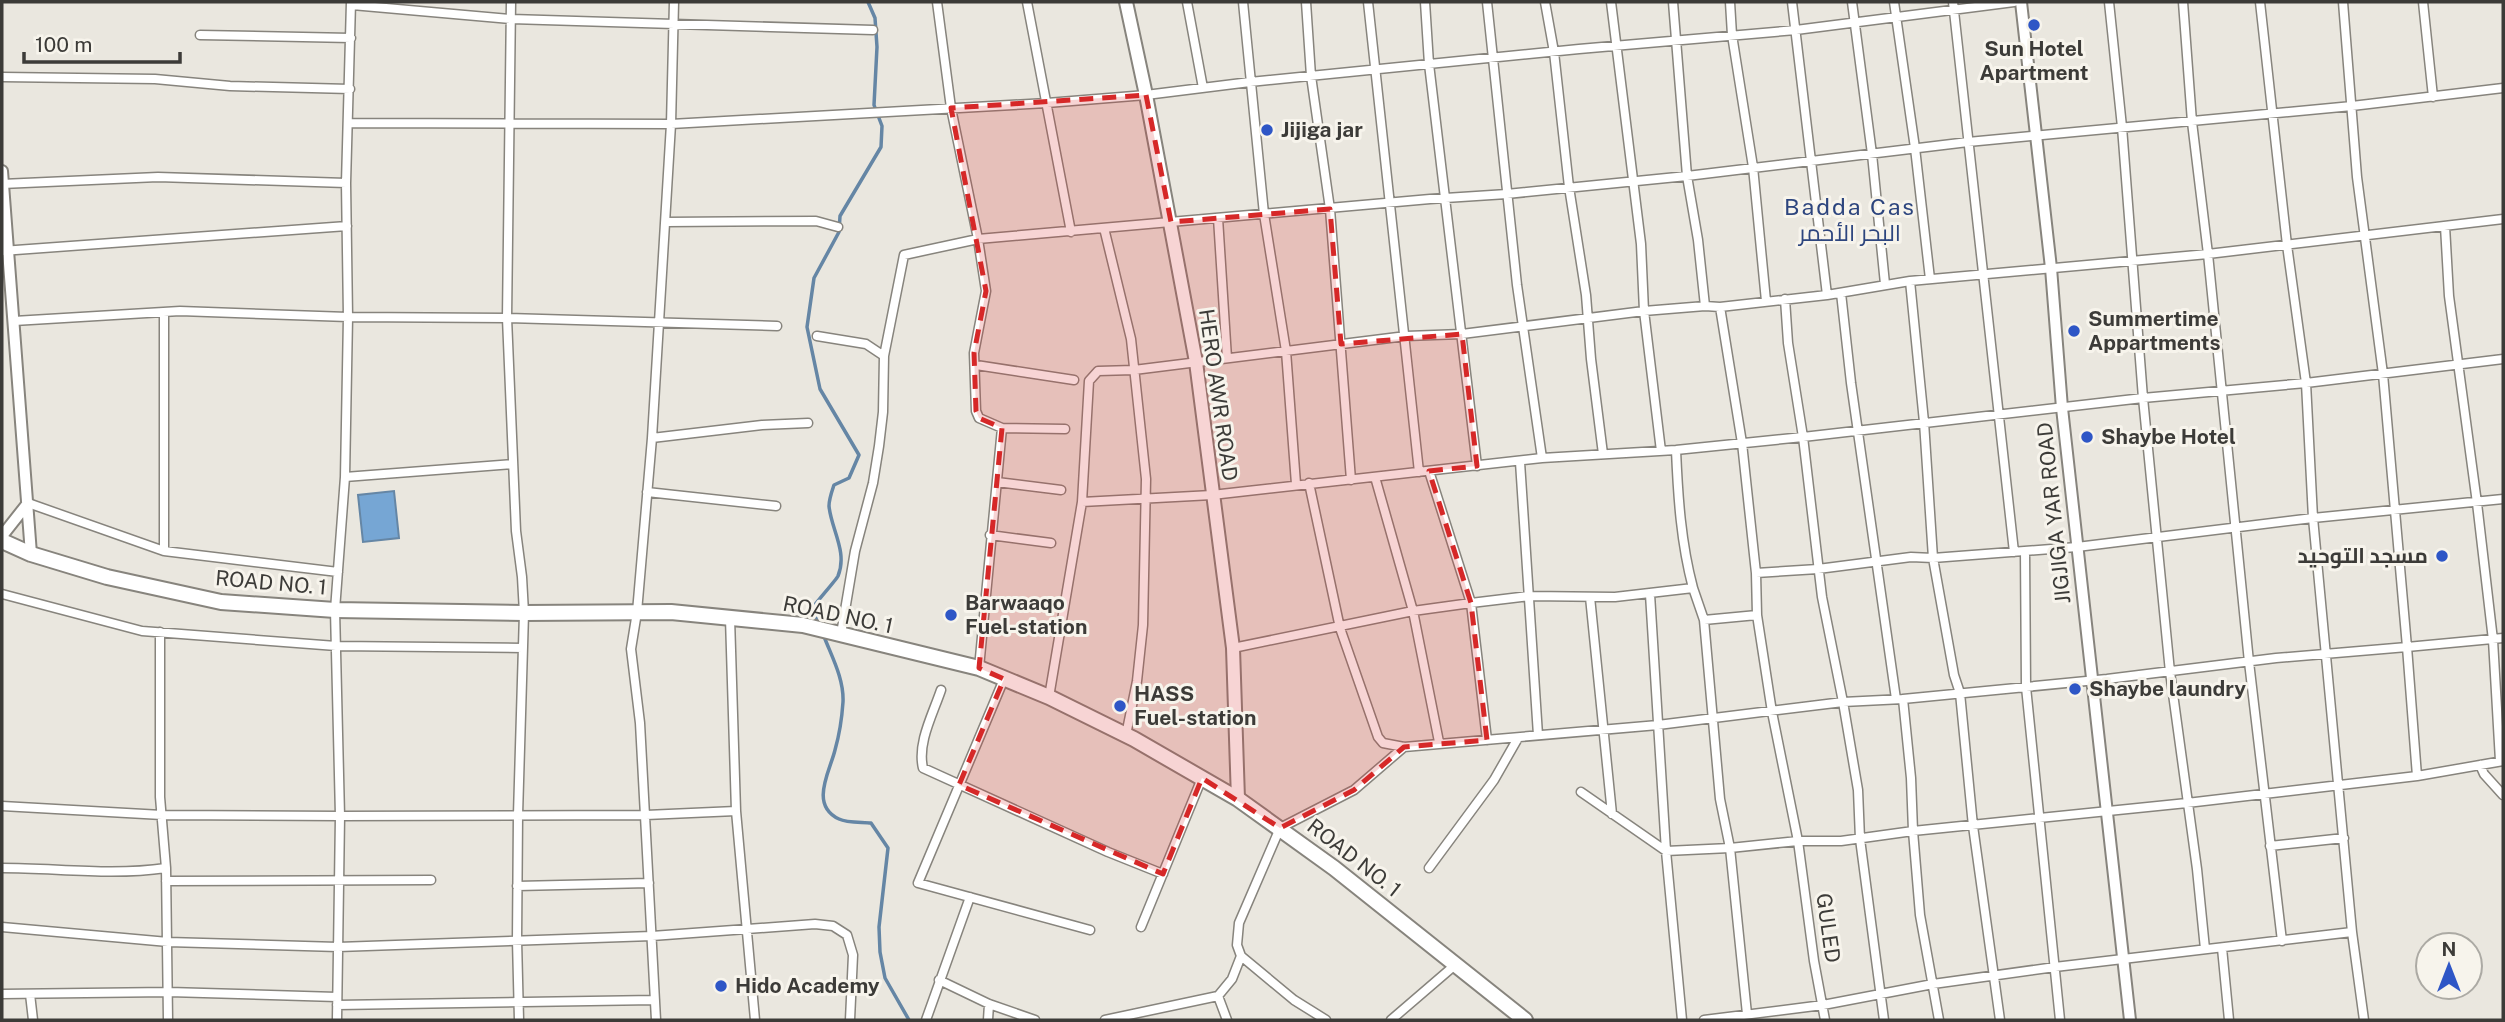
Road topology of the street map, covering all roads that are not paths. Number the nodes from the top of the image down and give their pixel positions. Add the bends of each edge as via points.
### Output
1 (511, 2) edge
2 (674, 2) edge
3 (937, 2) edge
4 (1027, 2) edge
5 (1126, 2) edge
6 (1187, 2) edge
7 (1243, 2) edge
8 (1306, 2) edge
9 (1368, 2) edge
10 (1425, 2) edge
11 (1487, 2) edge
12 (1545, 2) edge
13 (1611, 2) edge
14 (1673, 2) edge
15 (1730, 2) edge
16 (1792, 2) edge
17 (1852, 2) edge
18 (1894, 2) edge
19 (2014, 2) edge
20 (2021, 2) edge
21 (2109, 2) edge
22 (2183, 2) edge
23 (2260, 2) edge
24 (2343, 2) edge
25 (2423, 2) edge
26 (352, 4) edge
27 (1954, 6) edge
28 (1896, 18) junction
29 (511, 19) junction
30 (1854, 23) junction
31 (673, 25) junction
32 (873, 30) dead end
33 (1796, 30) junction
34 (200, 35) dead end
35 (1732, 35) junction
36 (351, 38) junction
37 (1677, 41) junction
38 (1615, 46) junction
39 (1555, 52) junction
40 (1492, 58) junction
41 (1429, 64) junction
42 (1376, 70) junction
43 (1311, 76) junction
44 (2, 77) edge
45 (1250, 82) junction
46 (1203, 88) junction
47 (2503, 88) edge
48 (350, 89) junction
49 (1146, 95) junction
50 (2433, 97) junction
51 (1047, 103) junction
52 (2351, 106) junction
53 (951, 108) junction
54 (2272, 114) junction
55 (510, 122) junction
56 (2192, 122) junction
57 (349, 123) junction
58 (671, 124) junction
59 (2122, 127) junction
60 (2037, 135) junction
61 (1968, 142) junction
62 (1915, 148) junction
63 (1872, 154) junction
64 (1810, 161) junction
65 (1753, 167) junction
66 (2, 172) edge
67 (1687, 176) junction
68 (1632, 180) junction
69 (346, 183) junction
70 (2, 184) edge
71 (1569, 187) junction
72 (1507, 194) junction
73 (1445, 198) junction
74 (1388, 203) junction
75 (1330, 209) junction
76 (1264, 214) junction
77 (1218, 218) junction
78 (2503, 219) edge
79 (666, 222) junction
80 (1171, 222) junction
81 (346, 226) junction
82 (2445, 226) junction
83 (838, 227) dead end
84 (1104, 228) junction
85 (1071, 232) junction
86 (2364, 235) junction
87 (978, 239) junction
88 (2287, 245) junction
89 (5, 251) edge
90 (2208, 254) junction
91 (2131, 261) junction
92 (2051, 268) junction
93 (1983, 275) junction
94 (1930, 279) junction
95 (1910, 281) junction
96 (1885, 284) junction
97 (1841, 293) junction
98 (1826, 295) junction
99 (1785, 299) junction
100 (1766, 301) junction
101 (1705, 306) junction
102 (1720, 307) junction
103 (1644, 311) junction
104 (164, 312) junction
105 (348, 317) junction
106 (507, 318) junction
107 (1587, 319) junction
108 (14, 321) junction
109 (658, 322) junction
110 (777, 326) dead end
111 (1525, 327) junction
112 (1462, 334) junction
113 (817, 336) dead end
114 (1405, 336) junction
115 (1341, 344) junction
116 (1286, 351) junction
117 (884, 356) junction
118 (1227, 358) junction
119 (2503, 359) edge
120 (1196, 362) junction
121 (976, 365) junction
122 (2457, 365) junction
123 (1135, 370) junction
124 (2383, 373) junction
125 (1074, 380) dead end
126 (2306, 383) junction
127 (2221, 390) junction
128 (2143, 398) junction
129 (2062, 408) junction
130 (1999, 415) junction
131 (1924, 422) junction
132 (808, 423) dead end
133 (1002, 428) junction
134 (1065, 429) dead end
135 (1859, 431) junction
136 (1803, 437) junction
137 (652, 438) junction
138 (1742, 443) junction
139 (1676, 450) junction
140 (1661, 451) junction
141 (1603, 454) junction
142 (1542, 458) junction
143 (1520, 462) junction
144 (513, 464) junction
145 (1477, 466) junction
146 (1429, 471) junction
147 (1419, 472) junction
148 (345, 477) junction
149 (1375, 477) junction
150 (1351, 480) junction
151 (997, 482) junction
152 (1309, 483) junction
153 (1296, 484) junction
154 (1061, 490) dead end
155 (647, 492) junction
156 (1212, 495) junction
157 (1144, 499) junction
158 (2503, 499) edge
159 (1082, 502) junction
160 (28, 503) junction
161 (2477, 503) junction
162 (776, 506) dead end
163 (2395, 509) junction
164 (2314, 518) junction
165 (2236, 527) junction
166 (990, 535) junction
167 (2157, 537) junction
168 (2, 538) edge
169 (1051, 543) dead end
170 (2077, 547) junction
171 (164, 551) junction
172 (2025, 551) junction
173 (2014, 552) junction
174 (32, 554) junction
175 (1933, 558) junction
176 (1876, 561) junction
177 (1818, 569) junction
178 (338, 572) junction
179 (1756, 573) junction
180 (1693, 589) junction
181 (2, 594) edge
182 (1650, 594) junction
183 (1529, 596) junction
184 (1590, 597) junction
185 (1471, 603) junction
186 (335, 610) junction
187 (1412, 611) junction
188 (524, 612) junction
189 (637, 612) junction
190 (1757, 615) junction
191 (730, 618) junction
192 (1704, 620) junction
193 (1340, 628) junction
194 (160, 632) junction
195 (841, 634) junction
196 (2503, 638) edge
197 (2493, 640) junction
198 (337, 646) junction
199 (2407, 647) junction
200 (523, 648) junction
201 (1233, 648) junction
202 (2328, 655) junction
203 (2249, 662) junction
204 (979, 668) junction
205 (2170, 672) junction
206 (1004, 679) junction
207 (2092, 681) junction
208 (2026, 687) junction
209 (941, 691) dead end
210 (1960, 693) junction
211 (1049, 697) junction
212 (1899, 699) junction
213 (1843, 702) junction
214 (1772, 712) junction
215 (1713, 717) junction
216 (1658, 725) junction
217 (1602, 730) junction
218 (1126, 734) junction
219 (1538, 735) junction
220 (1518, 738) junction
221 (1488, 740) junction
222 (1439, 742) junction
223 (1405, 747) junction
224 (2502, 761) edge
225 (2480, 765) junction
226 (2417, 776) junction
227 (1202, 778) junction
228 (959, 785) junction
229 (2340, 785) junction
230 (1581, 792) dead end
231 (2264, 792) junction
232 (2503, 795) edge
233 (1238, 799) junction
234 (2187, 803) junction
235 (2, 806) edge
236 (736, 811) junction
237 (2107, 812) junction
238 (1612, 814) junction
239 (162, 815) junction
240 (646, 815) junction
241 (340, 816) junction
242 (518, 816) junction
243 (2040, 818) junction
244 (1973, 826) junction
245 (1280, 828) junction
246 (1913, 831) junction
247 (2344, 838) junction
248 (1860, 839) junction
249 (1798, 841) junction
250 (2270, 846) junction
251 (1730, 848) junction
252 (1666, 851) junction
253 (2, 867) edge
254 (166, 868) junction
255 (1429, 868) dead end
256 (1163, 874) junction
257 (431, 880) dead end
258 (166, 881) junction
259 (339, 881) junction
260 (649, 883) junction
261 (517, 886) junction
262 (970, 897) junction
263 (2, 927) edge
264 (1142, 927) dead end
265 (1090, 930) dead end
266 (746, 931) junction
267 (2351, 932) junction
268 (652, 936) junction
269 (517, 940) junction
270 (2281, 941) junction
271 (168, 942) junction
272 (338, 947) junction
273 (2222, 948) junction
274 (2205, 949) junction
275 (1241, 956) junction
276 (2124, 960) junction
277 (1455, 965) junction
278 (2055, 967) junction
279 (1993, 976) junction
280 (939, 980) junction
281 (1933, 984) junction
282 (169, 992) junction
283 (30, 993) junction
284 (1881, 993) junction
285 (2, 994) edge
286 (1219, 996) junction
287 (655, 1000) junction
288 (337, 1001) junction
289 (519, 1002) junction
290 (989, 1003) junction
291 (1823, 1005) junction
292 (1170, 1008) junction
293 (1747, 1014) junction
294 (33, 1020) edge
295 (168, 1020) edge
296 (337, 1020) edge
297 (519, 1020) edge
298 (656, 1020) edge
299 (755, 1020) edge
300 (850, 1020) edge
301 (926, 1020) edge
302 (988, 1020) edge
303 (1035, 1020) edge
304 (1105, 1020) edge
305 (1173, 1020) edge
306 (1227, 1020) edge
307 (1326, 1020) edge
308 (1391, 1020) edge
309 (1525, 1020) edge
310 (1682, 1020) edge
311 (1704, 1020) edge
312 (1825, 1020) edge
313 (1884, 1020) edge
314 (1939, 1020) edge
315 (2000, 1020) edge
316 (2060, 1020) edge
317 (2130, 1020) edge
318 (2229, 1020) edge
319 (2364, 1020) edge

1 - 29 street
2 - 31 street
3 - 53 street
4 - 51 street
5 - 49 main road, HERO AWR ROAD
6 - 46 street
7 - 45 street
8 - 43 street
9 - 42 street
10 - 41 street
11 - 40 street
12 - 39 street
13 - 38 street
14 - 37 street
15 - 35 street
16 - 33 street
17 - 30 street
18 - 28 street
19 - 27 street
20 - 60 street, JIGJIGA YAR ROAD
21 - 59 street
22 - 56 street
23 - 54 street
24 - 52 street
25 - 50 street
26 - 29 street
26 - 36 street
27 - 28 street
27 - 61 street
28 - 30 street
28 - 62 street
29 - 31 street
29 - 55 street
30 - 33 street
30 - 63 street
31 - 32 street
31 - 58 street
33 - 35 street
33 - 64 street
34 - 36 street
35 - 37 street
35 - 65 street
36 - 48 street
37 - 38 street
37 - 67 street
38 - 39 street
38 - 68 street
39 - 40 street
39 - 71 street
40 - 41 street
40 - 72 street
41 - 42 street
41 - 73 street
42 - 43 street
42 - 74 street
43 - 45 street
43 - 75 street
44 - 48 street
45 - 46 street
45 - 76 street
46 - 49 street
47 - 50 street
48 - 57 street
49 - 51 street
49 - 80 main road, HERO AWR ROAD
50 - 52 street
51 - 53 street
51 - 85 street
52 - 54 street
52 - 86 street
53 - 58 street
53 - 87 street
54 - 56 street
54 - 88 street
55 - 57 street
55 - 58 street
55 - 106 street
56 - 59 street
56 - 90 street
57 - 69 street
58 - 79 street
59 - 60 street
59 - 91 street
60 - 61 street
60 - 92 street, JIGJIGA YAR ROAD
61 - 62 street
61 - 93 street
62 - 63 street
62 - 94 street
63 - 64 street
63 - 96 street
64 - 65 street
64 - 98 street
65 - 67 street
65 - 100 street
66 - 70 street
67 - 68 street
67 - 101 street
68 - 71 street
68 - 103 street
69 - 70 street via 158,177
69 - 81 street
70 - 89 street
71 - 72 street
71 - 107 street
72 - 73 street
72 - 111 street
73 - 74 street
73 - 112 street
74 - 75 street
74 - 114 street
75 - 76 street
75 - 115 street
76 - 77 street
76 - 116 street
77 - 80 street
77 - 118 street
78 - 82 street
79 - 83 street via 816,221
79 - 109 street
80 - 84 street
80 - 120 main road, HERO AWR ROAD
81 - 89 street
81 - 105 street
82 - 86 street
82 - 122 street
84 - 85 street
84 - 123 street
85 - 87 street
86 - 88 street
86 - 124 street
87 - 117 street via 904,255
87 - 121 street via 986,291 974,352
88 - 90 street
88 - 126 street
89 - 108 street
90 - 91 street
90 - 127 street
91 - 92 street
91 - 128 street
92 - 93 street
92 - 129 street, JIGJIGA YAR ROAD
93 - 94 street
93 - 130 street
94 - 95 street
95 - 96 street
95 - 131 street
96 - 97 street
97 - 98 street
97 - 135 street
98 - 99 street
99 - 100 street
99 - 136 street
100 - 102 street
101 - 102 street
101 - 103 street
102 - 138 street, GULED
103 - 107 street
103 - 140 street
104 - 105 street
104 - 108 street
104 - 171 street
105 - 106 street
105 - 148 street
106 - 109 street
106 - 144 street
107 - 111 street
107 - 141 street
108 - 160 street
109 - 110 street
109 - 137 street
111 - 112 street
111 - 142 street
112 - 114 street
112 - 145 street
113 - 117 street via 866,344
114 - 115 street
114 - 147 street
115 - 116 street
115 - 150 street
116 - 118 street
116 - 153 street
117 - 195 street via 879,446
118 - 120 street
119 - 122 street
120 - 123 street
120 - 156 main road, HERO AWR ROAD
121 - 125 street
121 - 133 street via 976,411 979,418
122 - 124 street
122 - 161 street
123 - 157 street
123 - 159 street via 1098,371 1089,381
124 - 126 street
124 - 163 street
126 - 127 street
126 - 164 street
127 - 128 street
127 - 165 street
128 - 129 street
128 - 167 street
129 - 130 street
129 - 170 street, JIGJIGA YAR ROAD
130 - 131 street
130 - 173 street
131 - 135 street
131 - 175 street
132 - 137 street
133 - 134 street
133 - 151 street
135 - 136 street
135 - 176 street
136 - 138 street
136 - 177 street
137 - 155 street
138 - 139 street
138 - 179 street, GULED
139 - 140 street
139 - 180 street via 1680,516
140 - 141 street
141 - 142 street
142 - 143 street
143 - 145 street
143 - 183 street
144 - 148 street
144 - 188 street
145 - 146 street
146 - 147 street
146 - 185 street
147 - 149 street
148 - 178 street
149 - 150 street
149 - 187 street
150 - 152 street
151 - 154 street
151 - 166 street
152 - 153 street
152 - 193 street
153 - 156 street
155 - 162 street
155 - 189 street
156 - 157 street
156 - 201 main road, HERO AWR ROAD
157 - 159 street
157 - 218 street via 1143,625
158 - 161 street
159 - 211 street
160 - 168 street
160 - 171 street
160 - 174 street
161 - 163 street
161 - 197 street
163 - 164 street
163 - 199 street
164 - 165 street
164 - 202 street
165 - 167 street
165 - 203 street
166 - 169 street
166 - 204 street
167 - 170 street
167 - 205 street
168 - 174 highway, ROAD NO. 1
170 - 172 street
170 - 207 street, JIGJIGA YAR ROAD
171 - 178 street
172 - 173 street
172 - 208 street
173 - 175 street
174 - 186 highway, ROAD NO. 1 via 107,577 221,601
175 - 176 street
175 - 210 street
176 - 177 street
176 - 212 street
177 - 179 street
177 - 213 street
178 - 186 street
179 - 190 street, GULED
180 - 182 street
180 - 192 street
181 - 194 street
182 - 184 street
182 - 216 street
183 - 184 street
183 - 185 street
183 - 219 street
184 - 217 street
185 - 187 street
185 - 221 street
186 - 188 highway, ROAD NO. 1
186 - 198 street
187 - 193 street
187 - 222 street
188 - 189 highway, ROAD NO. 1
188 - 200 street
189 - 191 highway, ROAD NO. 1
189 - 240 street via 631,649
190 - 192 street
190 - 214 street, GULED
191 - 195 highway, ROAD NO. 1
191 - 236 street
192 - 215 street
193 - 201 street
193 - 223 street via 1378,737 1383,743
194 - 198 street
194 - 239 street
195 - 204 highway, ROAD NO. 1
196 - 197 street
197 - 199 street
197 - 224 street
198 - 200 street
198 - 241 street
199 - 202 street
199 - 226 street
200 - 242 street
201 - 233 main road, HERO AWR ROAD
202 - 203 street
202 - 229 street
203 - 205 street
203 - 231 street
204 - 206 highway, ROAD NO. 1
205 - 207 street
205 - 234 street
206 - 211 highway, ROAD NO. 1
206 - 228 street
207 - 208 street
207 - 237 street, JIGJIGA YAR ROAD
208 - 210 street
208 - 243 street
209 - 228 street via 921,760 923,768
210 - 212 street
210 - 244 street
211 - 218 highway, ROAD NO. 1
212 - 213 street
212 - 246 street via 1911,778
213 - 214 street
213 - 248 street via 1858,790
214 - 215 street
214 - 249 street, GULED
215 - 216 street
215 - 251 street via 1720,799
216 - 217 street
216 - 252 street
217 - 219 street
217 - 238 street
218 - 227 highway, ROAD NO. 1
219 - 220 street
220 - 221 street
220 - 255 street via 1494,780
221 - 222 street
222 - 223 street
223 - 245 street via 1354,790
224 - 225 street
225 - 226 street
225 - 232 street
226 - 229 street
227 - 233 highway, ROAD NO. 1
227 - 256 street
228 - 256 street
228 - 262 street via 918,883
229 - 231 street
229 - 247 street
230 - 238 street
231 - 234 street
231 - 250 street
233 - 245 highway, ROAD NO. 1
234 - 237 street
234 - 274 street
235 - 239 street
236 - 240 street
236 - 266 street
237 - 243 street
237 - 276 street, JIGJIGA YAR ROAD
238 - 252 street
239 - 241 street
239 - 254 street
240 - 242 street
240 - 260 street
241 - 242 street
241 - 259 street
242 - 261 street
243 - 244 street
243 - 278 street
244 - 246 street
244 - 279 street
245 - 275 street via 1239,923
245 - 277 highway, ROAD NO. 1
246 - 248 street
246 - 281 street via 1920,915
247 - 250 street
247 - 267 street
248 - 249 street
248 - 284 street
249 - 251 street
249 - 291 street, GULED
250 - 270 street
251 - 252 street
251 - 293 street
252 - 310 street
253 - 254 street via 96,873
254 - 258 street
256 - 264 street
257 - 259 street
258 - 259 street
258 - 271 street
259 - 272 street
260 - 261 street
260 - 268 street
261 - 269 street
262 - 265 street
262 - 280 street
263 - 271 street
266 - 268 street
266 - 299 street
266 - 300 street via 815,924 833,926 847,935 853,955
267 - 270 street
267 - 319 street
268 - 269 street
268 - 287 street
269 - 272 street
269 - 289 street
270 - 273 street
271 - 272 street
271 - 282 street
272 - 288 street
273 - 274 street
273 - 318 street
274 - 276 street
275 - 286 street via 1233,979
275 - 307 street
276 - 278 street
276 - 317 street, JIGJIGA YAR ROAD
277 - 308 street
277 - 309 highway, ROAD NO. 1
278 - 279 street
278 - 316 street
279 - 281 street
279 - 315 street
280 - 290 street
280 - 301 street
281 - 284 street
281 - 314 street
282 - 283 street
282 - 288 street
282 - 295 street
283 - 285 street
283 - 294 street
284 - 291 street
284 - 313 street
286 - 292 street
286 - 306 street
287 - 289 street
287 - 298 street
288 - 289 street
288 - 296 street
289 - 297 street
290 - 302 street
290 - 303 street
291 - 293 street
291 - 312 street, GULED
292 - 304 street
292 - 305 street
293 - 311 street

